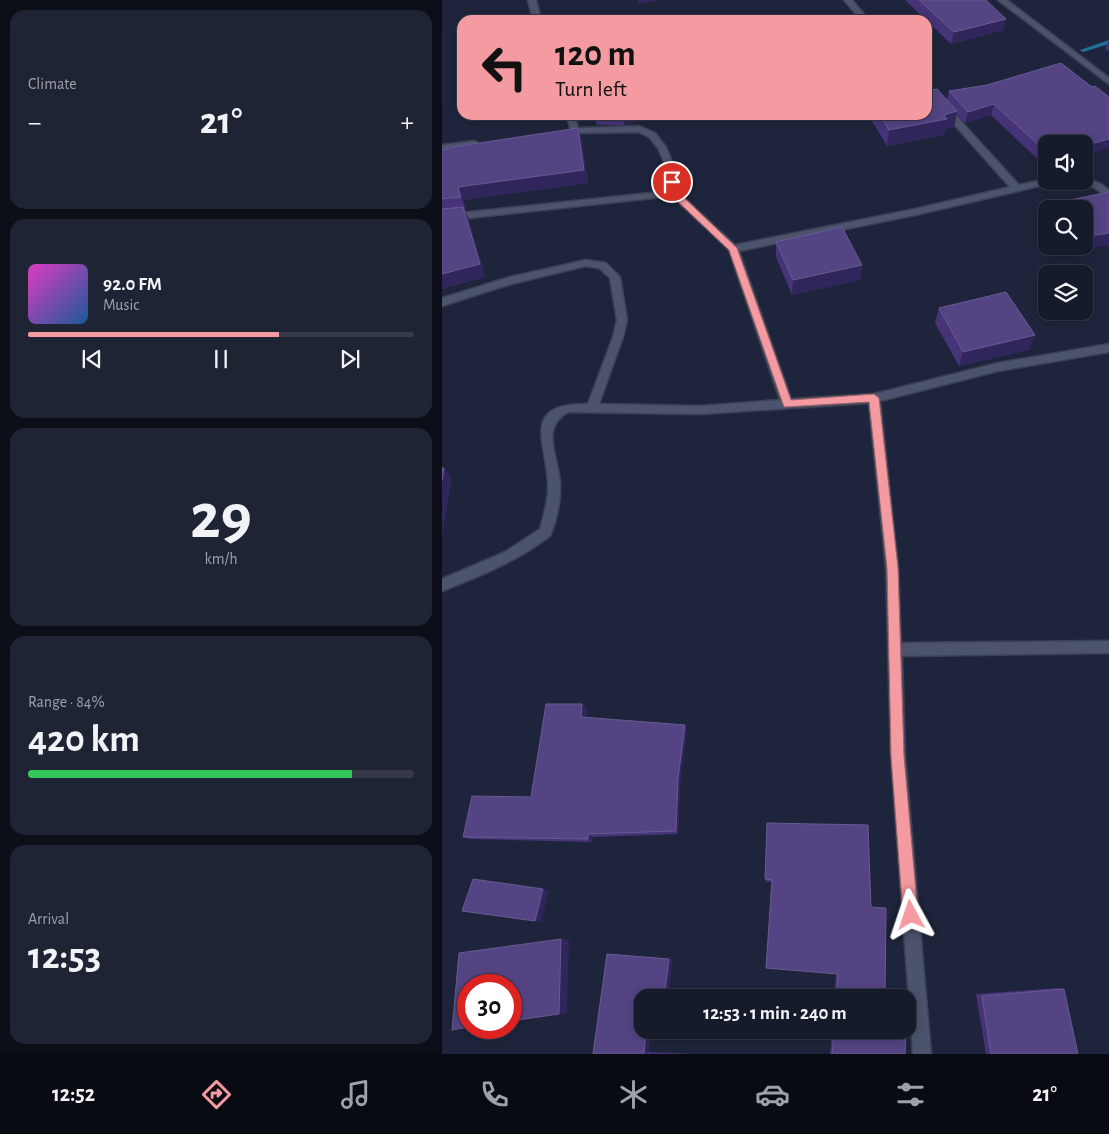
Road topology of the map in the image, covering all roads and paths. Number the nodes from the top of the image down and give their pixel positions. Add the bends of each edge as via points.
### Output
1 (532, 0) edge
2 (848, 0) edge
3 (1002, 0) edge
4 (536, 15) edge
5 (861, 15) edge
6 (1108, 82) edge
7 (932, 95) edge
8 (570, 120) edge
9 (481, 143) edge
10 (442, 148) edge
11 (1038, 184) edge
12 (1093, 184) edge
13 (1017, 189) junction
14 (674, 193) junction
15 (1108, 196) edge
16 (442, 218) edge
17 (733, 248) junction
18 (442, 302) edge
19 (1108, 348) edge
20 (874, 398) junction
21 (787, 404) junction
22 (592, 407) junction
23 (442, 585) edge
24 (1108, 647) edge
25 (894, 650) junction
26 (922, 1054) edge

1 - 4 street
2 - 5 street
3 - 6 street
7 - 13 street
8 - 14 street via 571,131 639,129 647,132 662,147
9 - 10 street
11 - 13 street
12 - 15 street
13 - 17 street
14 - 16 street
14 - 17 street
17 - 21 street
18 - 22 street via 586,263 602,265 615,277 622,320
19 - 20 street via 998,367
20 - 21 street
20 - 25 street via 892,568
21 - 22 street via 700,410
22 - 23 street via 566,408 549,420 545,436 554,484 546,532 526,548
24 - 25 street
25 - 26 street via 898,756

